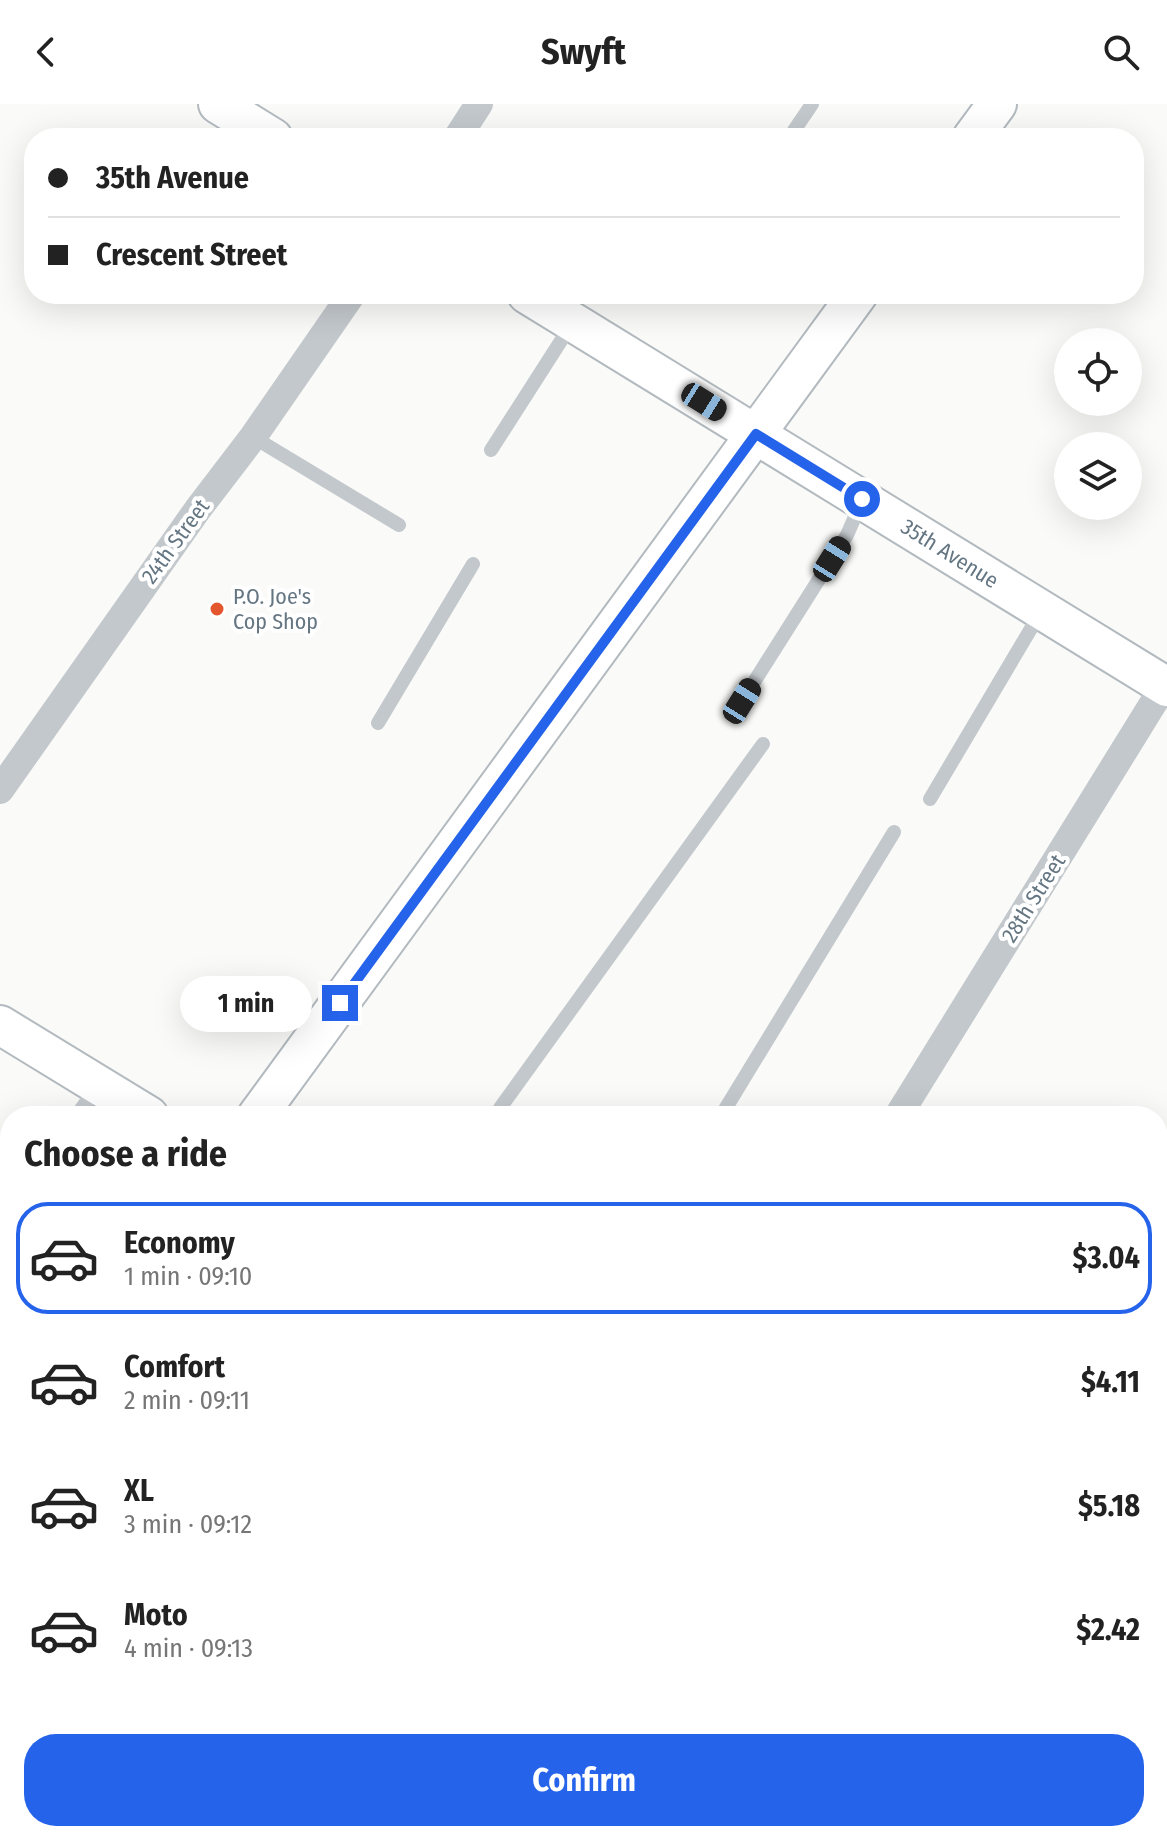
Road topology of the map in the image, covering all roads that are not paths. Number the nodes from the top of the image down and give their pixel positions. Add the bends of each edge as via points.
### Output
1 (218, 104) edge
2 (479, 104) edge
3 (812, 104) edge
4 (997, 104) edge
5 (257, 128) edge
6 (463, 128) edge
7 (796, 128) edge
8 (979, 128) edge
9 (345, 304) edge
10 (543, 304) edge
11 (851, 304) edge
12 (573, 322) junction
13 (756, 434) junction
14 (253, 437) junction
15 (491, 450) dead end
16 (862, 499) junction
17 (399, 525) dead end
18 (473, 564) dead end
19 (1042, 610) junction
20 (1166, 684) edge
21 (742, 701) dead end
22 (378, 723) dead end
23 (763, 744) dead end
24 (0, 790) edge
25 (930, 799) dead end
26 (894, 832) dead end
27 (0, 1025) edge
28 (99, 1085) junction
29 (83, 1106) edge
30 (133, 1106) edge
31 (264, 1106) edge
32 (501, 1106) edge
33 (727, 1106) edge
34 (904, 1106) edge

1 - 5 street
2 - 6 street
3 - 7 lane
4 - 8 street
9 - 14 street, 24th Street
10 - 12 street, 35th Avenue
11 - 13 street
12 - 13 street, 35th Avenue
12 - 15 lane
13 - 16 street, 35th Avenue
13 - 31 street
14 - 17 lane
14 - 24 street, 24th Street
16 - 19 street, 35th Avenue
16 - 21 lane via 847,535
18 - 22 lane
19 - 20 street, 35th Avenue
19 - 25 lane
20 - 34 street, 28th Street
23 - 32 lane
26 - 33 lane
27 - 28 street
28 - 29 lane
28 - 30 street

